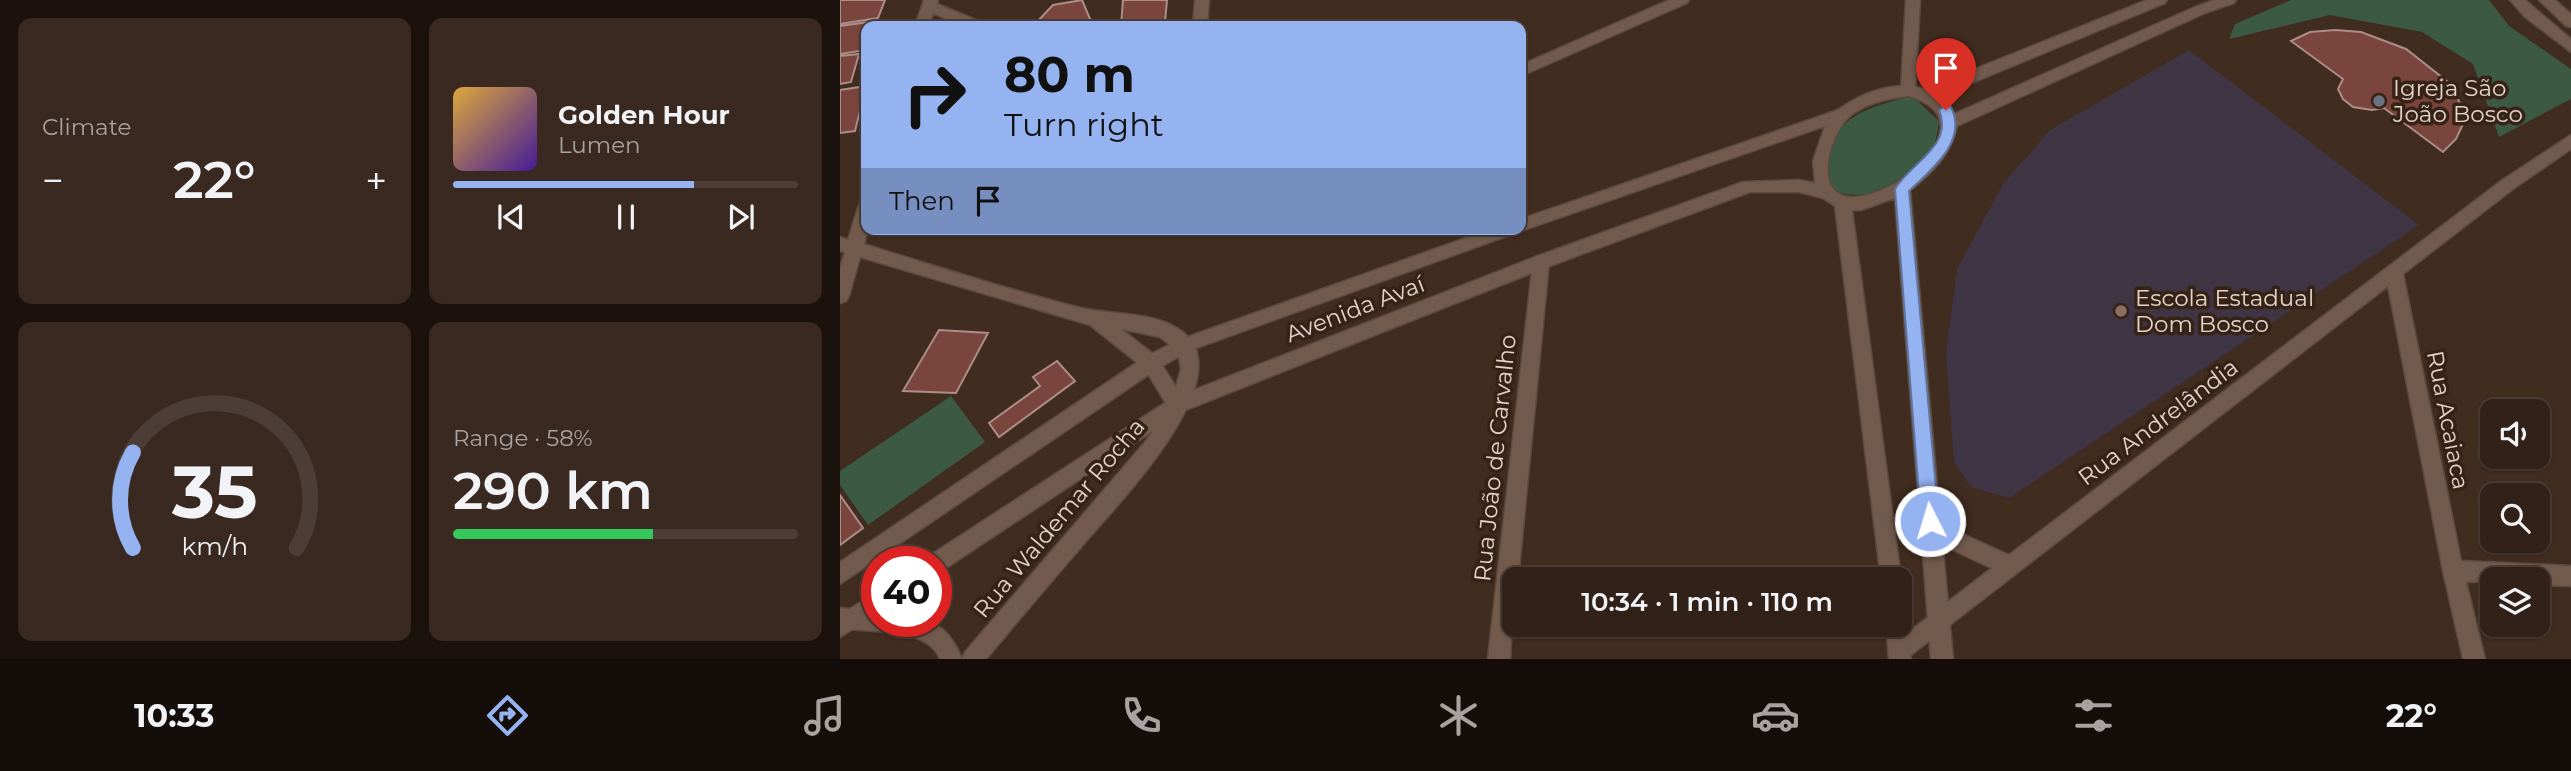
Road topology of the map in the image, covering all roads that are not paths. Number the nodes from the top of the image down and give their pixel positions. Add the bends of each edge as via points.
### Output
1 (1202, 0) edge
2 (1682, 0) edge
3 (1913, 0) edge
4 (2160, 0) edge
5 (2229, 0) edge
6 (2517, 0) edge
7 (2546, 0) edge
8 (930, 3) edge
9 (924, 21) edge
10 (965, 21) edge
11 (1200, 21) edge
12 (2571, 22) edge
13 (2571, 47) edge
14 (1526, 69) edge
15 (1908, 90) junction
16 (1926, 95) junction
17 (1842, 114) junction
18 (1951, 122) junction
19 (2571, 141) edge
20 (1902, 189) junction
21 (1826, 192) junction
22 (1843, 202) junction
23 (861, 218) edge
24 (1526, 224) edge
25 (1494, 235) edge
26 (847, 246) edge
27 (1541, 262) junction
28 (2394, 272) junction
29 (840, 296) edge
30 (1094, 318) junction
31 (1185, 345) junction
32 (1151, 363) junction
33 (1177, 405) junction
34 (1930, 521) junction
35 (952, 553) edge
36 (2010, 566) junction
37 (1889, 567) edge
38 (2453, 571) junction
39 (840, 574) edge
40 (2571, 576) edge
41 (861, 611) edge
42 (1938, 620) junction
43 (843, 622) edge
44 (1898, 637) edge
45 (1900, 655) edge
46 (951, 659) edge
47 (972, 659) edge
48 (1499, 659) edge
49 (1942, 659) edge
50 (2474, 659) edge

1 - 11 street
2 - 14 street
3 - 15 street
4 - 16 street
5 - 18 street
6 - 13 street
7 - 12 street
8 - 9 street
8 - 10 street
15 - 16 street
15 - 17 street via 1887,93
16 - 18 street via 1946,110
17 - 21 street via 1821,155 1820,174
17 - 24 street
18 - 20 street via 1936,155
19 - 28 street, Rua Andrelândia
20 - 22 street via 1874,202
20 - 34 street
21 - 22 street
21 - 27 street, Avenida Avaí via 1799,186 1749,186
22 - 37 street
23 - 26 street
25 - 31 street, Avenida Avaí
26 - 29 street
26 - 30 street
27 - 33 street, Avenida Avaí
27 - 48 street, Rua João de Carvalho
28 - 36 street, Rua Andrelândia
28 - 38 street, Rua Acaiaca
30 - 31 street via 1145,325
30 - 32 street
31 - 32 street, Avenida Avaí
31 - 33 street, Rua Waldemar Rocha via 1191,357 1190,374
32 - 33 street
32 - 39 street, Avenida Avaí
33 - 35 street, Avenida Avaí
33 - 47 street, Rua Waldemar Rocha via 1170,425 1153,447
34 - 36 street via 1960,543
34 - 42 street
36 - 42 street, Rua Andrelândia
38 - 40 street
38 - 50 street, Rua Acaiaca
41 - 43 street
42 - 45 street, Rua Andrelândia
42 - 49 street
43 - 46 street via 919,627 940,638
44 - 45 street

